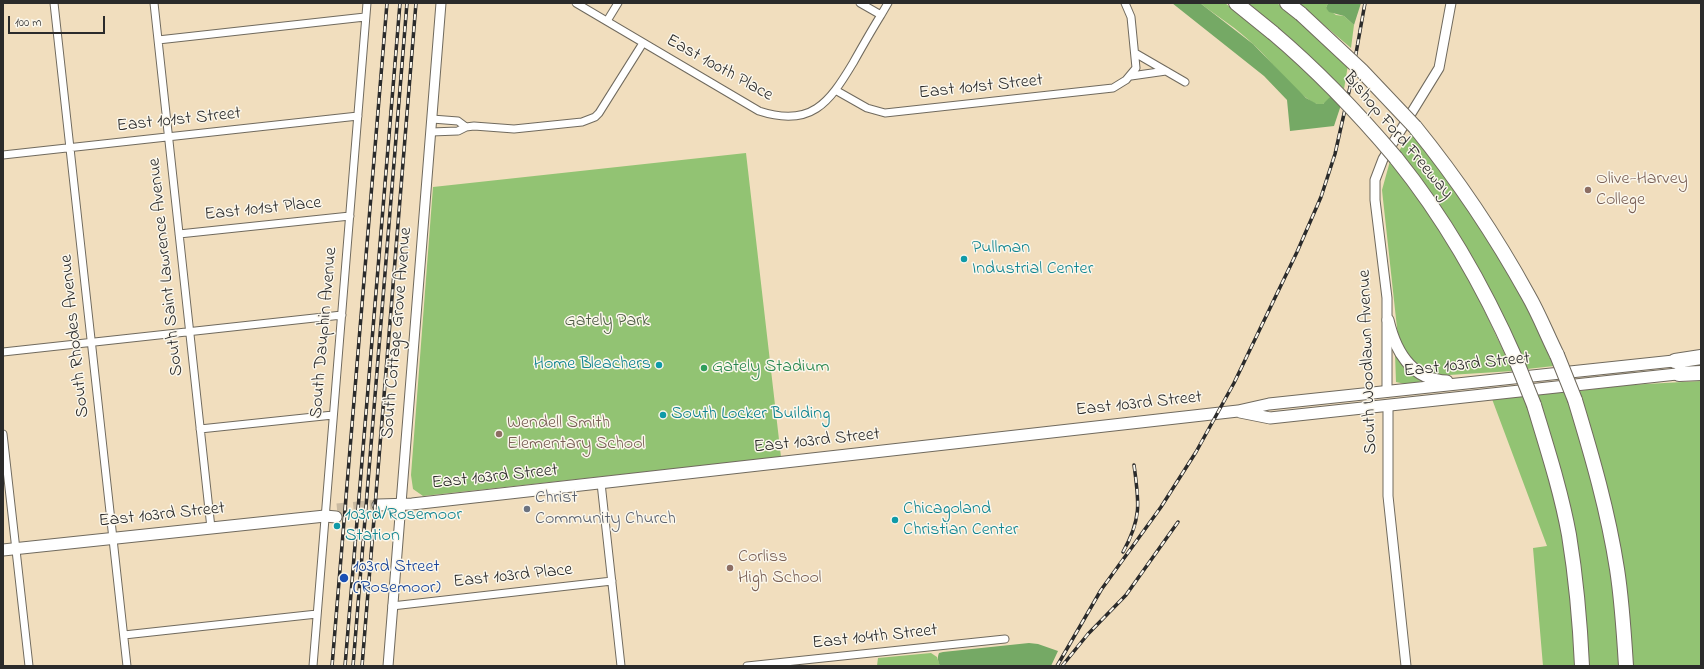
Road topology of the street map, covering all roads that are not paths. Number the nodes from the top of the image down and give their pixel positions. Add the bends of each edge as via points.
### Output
1 (54, 3) edge
2 (154, 3) edge
3 (367, 3) edge
4 (441, 3) edge
5 (576, 3) edge
6 (618, 3) edge
7 (860, 3) edge
8 (888, 3) edge
9 (1125, 3) edge
10 (1236, 3) edge
11 (1287, 3) edge
12 (1451, 3) edge
13 (881, 15) junction
14 (366, 17) junction
15 (607, 21) junction
16 (158, 40) junction
17 (643, 43) junction
18 (1135, 53) junction
19 (1166, 71) junction
20 (1130, 76) junction
21 (1185, 82) dead end
22 (836, 91) junction
23 (358, 116) junction
24 (432, 118) junction
25 (466, 127) junction
26 (431, 132) junction
27 (168, 137) junction
28 (70, 148) junction
29 (3, 155) edge
30 (350, 216) junction
31 (179, 234) junction
32 (342, 315) junction
33 (1388, 320) junction
34 (189, 331) junction
35 (92, 342) junction
36 (3, 352) edge
37 (1701, 358) edge
38 (1677, 367) junction
39 (1701, 372) edge
40 (1479, 382) junction
41 (1387, 392) junction
42 (1388, 406) junction
43 (1238, 412) junction
44 (333, 415) junction
45 (200, 429) junction
46 (3, 434) edge
47 (601, 483) junction
48 (400, 506) junction
49 (377, 509) tunnel mouth
50 (332, 514) junction
51 (211, 528) junction
52 (113, 538) junction
53 (15, 549) junction
54 (3, 550) edge
55 (612, 582) junction
56 (392, 606) junction
57 (316, 614) junction
58 (124, 635) junction
59 (1005, 639) dead end
60 (29, 666) edge
61 (127, 666) edge
62 (313, 666) edge
63 (388, 666) edge
64 (621, 666) edge
65 (747, 666) edge
66 (1406, 666) edge
67 (1582, 666) edge
68 (1626, 666) edge

1 - 28 street, South Rhodes Avenue
2 - 16 street, South Saint Lawrence Avenue
3 - 14 street, South Dauphin Avenue
4 - 24 street, South Cottage Grove Avenue
5 - 15 street, East 100th Place
6 - 15 street
7 - 13 street
8 - 13 street, East 100th Place
9 - 18 street via 1130,17
10 - 67 highway, Bishop Ford Freeway, bridge via 1322,77 1396,158 1451,233 1495,311 1534,405 1552,462 1569,536 1577,591
11 - 68 highway, Bishop Ford Freeway, bridge via 1362,70 1415,127 1474,205 1529,296 1575,400 1598,478 1609,528 1622,614
12 - 33 street, South Woodlawn Avenue via 1439,68 1383,159 1375,180
13 - 22 street, East 100th Place
14 - 16 street
14 - 23 street, South Dauphin Avenue
15 - 17 street, East 100th Place
16 - 27 street, South Saint Lawrence Avenue
17 - 22 street, East 100th Place via 767,114 788,117 810,112
17 - 25 street via 595,117 525,128
18 - 19 street
18 - 20 street via 1136,68
19 - 20 street, East 101st Street
19 - 21 street
20 - 22 street, East 101st Street via 1120,85 1106,90 884,113 866,108
23 - 27 street, East 101st Street
23 - 30 street, South Dauphin Avenue
24 - 25 street via 458,121
24 - 26 street, South Cottage Grove Avenue
25 - 26 street via 458,131
26 - 48 street, South Cottage Grove Avenue
27 - 28 street, East 101st Street
27 - 31 street, South Saint Lawrence Avenue
28 - 29 street, East 101st Street
28 - 35 street, South Rhodes Avenue
30 - 31 street, East 101st Place
30 - 32 street, South Dauphin Avenue
31 - 34 street, South Saint Lawrence Avenue
32 - 34 street
32 - 44 street, South Dauphin Avenue
33 - 40 main road via 1398,349 1413,369 1438,381
33 - 41 street, South Woodlawn Avenue
34 - 35 street
34 - 45 street, South Saint Lawrence Avenue
35 - 36 street
35 - 52 street, South Rhodes Avenue
37 - 38 highway
38 - 39 highway
38 - 40 main road, East 103rd Street
38 - 42 main road, East 103rd Street
40 - 41 main road, East 103rd Street
41 - 42 street, South Woodlawn Avenue
41 - 43 main road, East 103rd Street via 1269,404
42 - 43 main road, East 103rd Street via 1270,418
42 - 66 street, South Woodlawn Avenue via 1388,496
43 - 47 main road, East 103rd Street
44 - 45 street
44 - 50 street, South Dauphin Avenue
45 - 51 street, South Saint Lawrence Avenue
46 - 53 street
47 - 48 main road, East 103rd Street
47 - 55 street
48 - 49 main road, East 103rd Street via 390,511
48 - 56 street, South Cottage Grove Avenue
50 - 51 main road, East 103rd Street
50 - 57 street, South Dauphin Avenue
51 - 52 main road, East 103rd Street
52 - 53 main road, East 103rd Street
52 - 58 street, South Rhodes Avenue
53 - 54 main road, East 103rd Street
53 - 60 street
55 - 56 street, East 103rd Place
55 - 64 street
56 - 63 street, South Cottage Grove Avenue
57 - 58 street
57 - 62 street, South Dauphin Avenue
58 - 61 street, South Rhodes Avenue
59 - 65 street, East 104th Street

